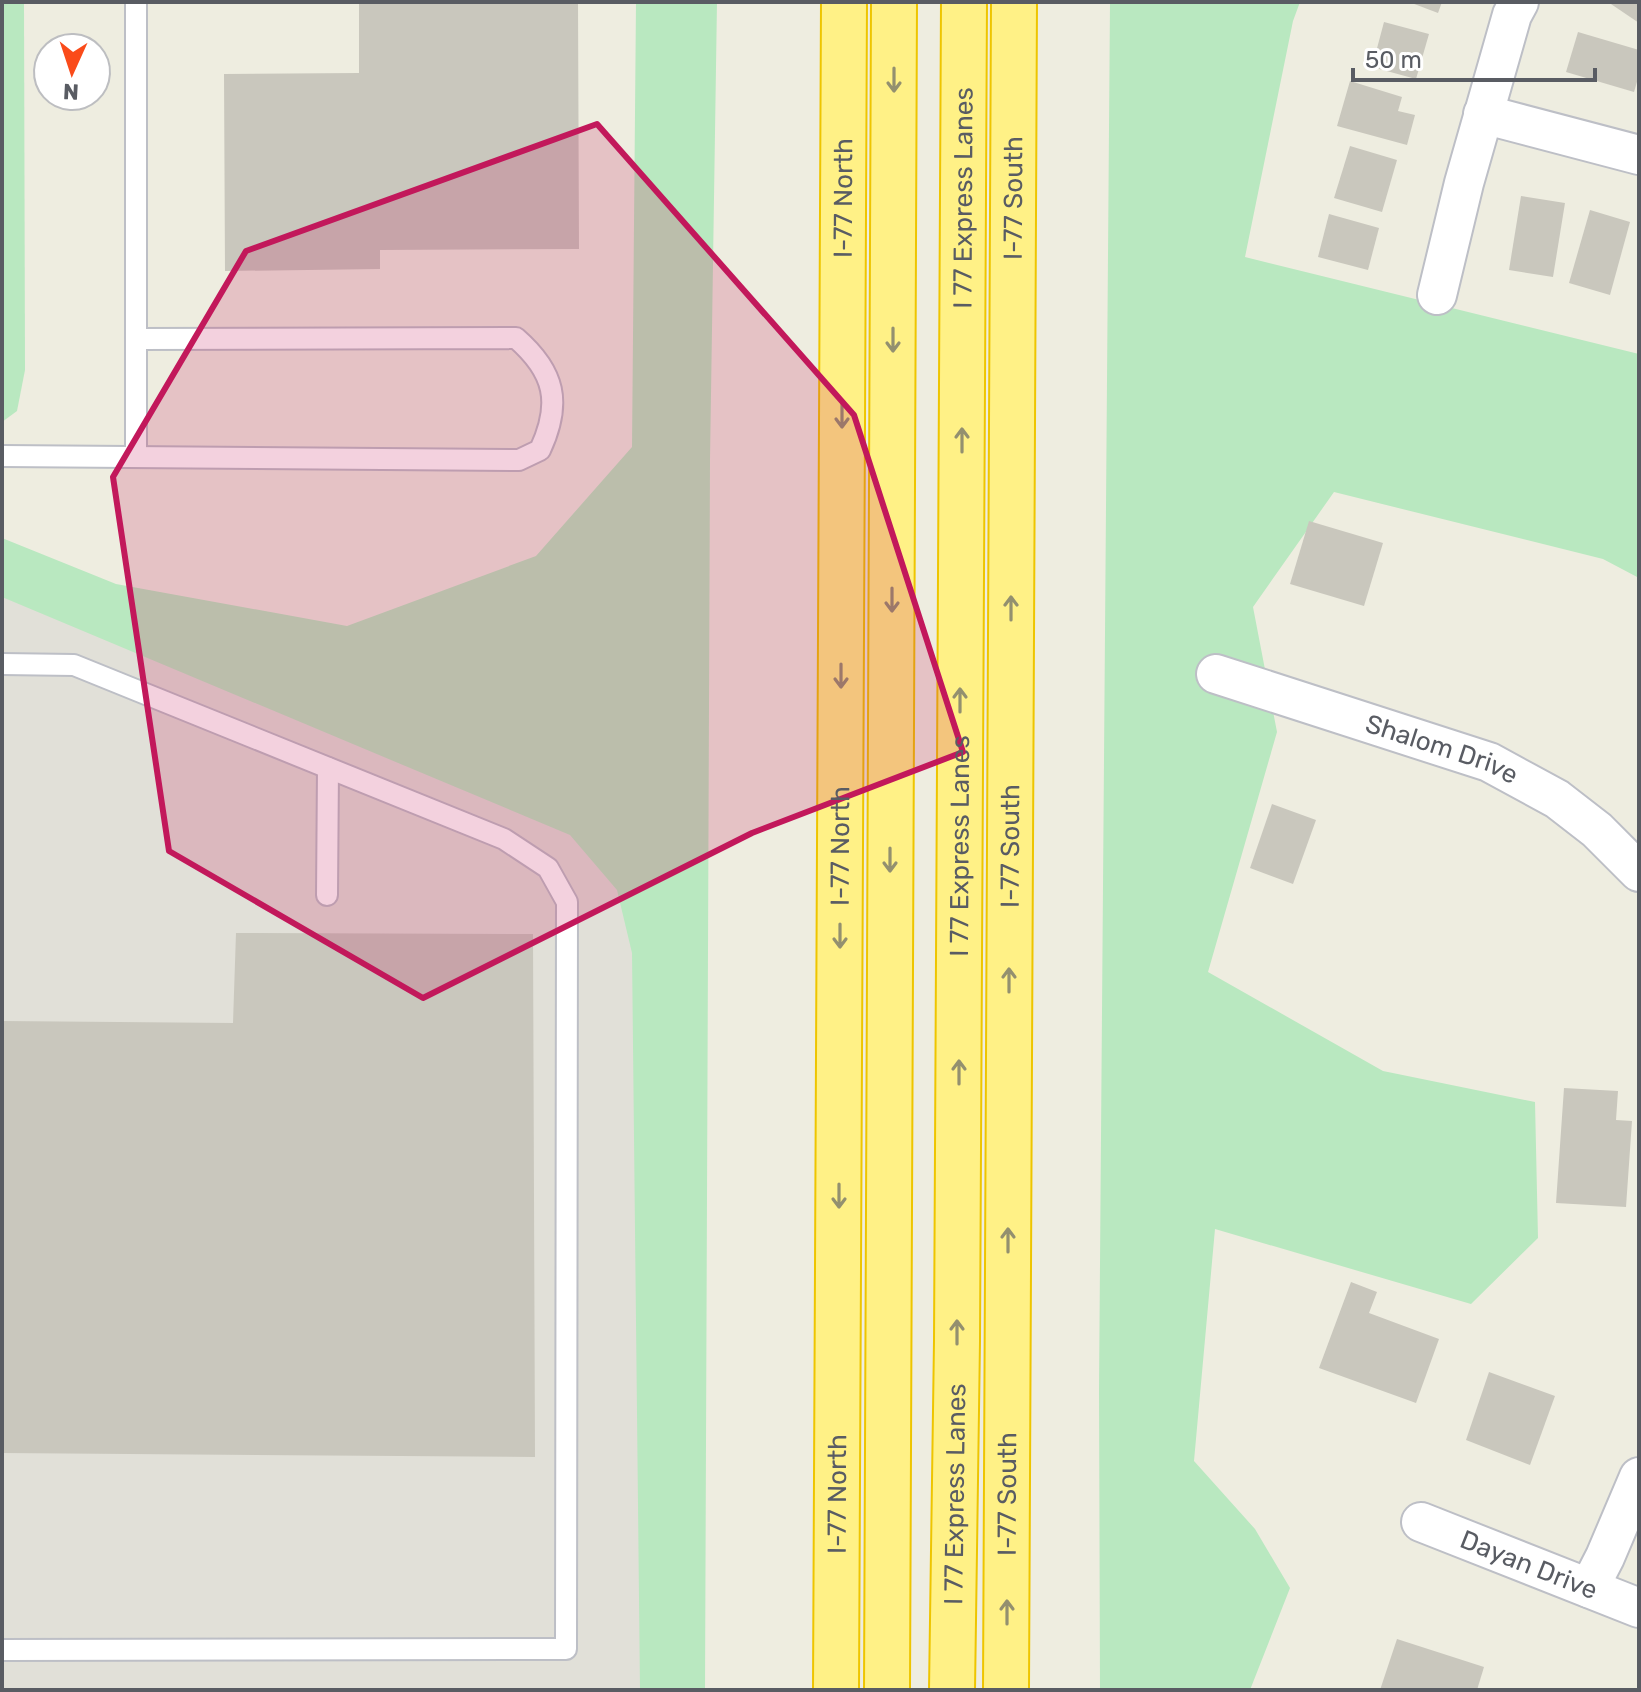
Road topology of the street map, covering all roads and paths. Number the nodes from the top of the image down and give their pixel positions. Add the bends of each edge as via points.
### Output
1 (136, 2) edge
2 (844, 2) edge
3 (894, 2) edge
4 (964, 2) edge
5 (1014, 2) edge
6 (1519, 2) edge
7 (1483, 114) junction
8 (1639, 155) edge
9 (1437, 295) dead end
10 (136, 339) junction
11 (2, 456) edge
12 (136, 457) junction
13 (2, 664) edge
14 (1216, 674) dead end
15 (328, 768) junction
16 (1639, 872) edge
17 (327, 895) dead end
18 (1639, 1477) edge
19 (1421, 1522) dead end
20 (1589, 1588) junction
21 (1639, 1608) edge
22 (2, 1650) edge
23 (836, 1690) edge
24 (887, 1690) edge
25 (952, 1690) edge
26 (1006, 1690) edge

1 - 10 lane
2 -> 23 highway, I-77 North
3 -> 24 highway
25 -> 4 highway, I 77 Express Lanes
26 -> 5 highway, I-77 South
6 - 7 street
7 - 8 street
7 - 9 street
10 - 12 lane
10 - 12 lane via 516,338 535,354 551,382 551,427 540,450 519,460
11 - 12 lane
13 - 15 lane via 74,665
14 - 16 street, Shalom Drive via 1489,762 1557,799
15 - 17 lane
15 - 22 lane via 504,839 548,868 567,902 566,1649
18 - 20 street
19 - 20 street, Dayan Drive
20 - 21 street, Dayan Drive

